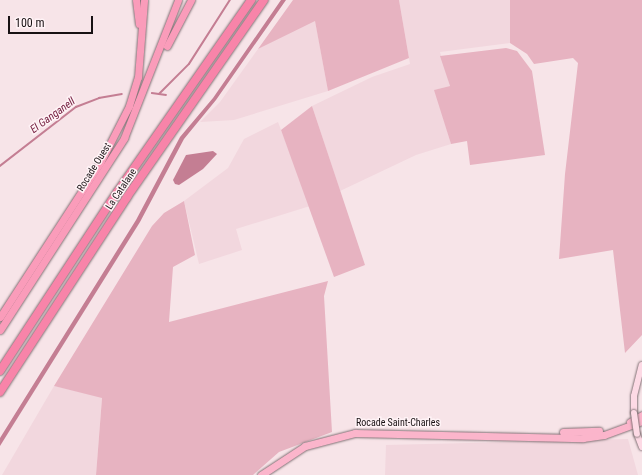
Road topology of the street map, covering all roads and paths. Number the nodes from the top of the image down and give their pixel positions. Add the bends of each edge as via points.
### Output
1 (136, 0) edge
2 (144, 0) edge
3 (178, 0) edge
4 (191, 0) edge
5 (250, 0) edge
6 (264, 0) edge
7 (141, 42) junction
8 (149, 80) junction
9 (0, 318) edge
10 (0, 330) edge
11 (642, 365) edge
12 (0, 371) edge
13 (0, 392) edge
14 (642, 415) edge
15 (642, 422) edge
16 (497, 434) junction
17 (642, 447) edge
18 (261, 475) edge

1 - 7 highway
2 - 7 highway, Rocade Ouest
3 - 8 highway, Rocade Ouest
4 - 8 highway
5 - 12 highway, La Catalane via 118,191
6 - 13 highway, La Catalane via 127,197
7 - 9 highway, Rocade Ouest via 135,89 117,134
8 - 10 highway, Rocade Ouest via 108,165
11 - 17 main road, bridge via 634,396 634,413
14 - 16 main road, Rocade Saint-Charles via 619,426 596,432
15 - 16 main road, Rocade Saint-Charles via 604,435 583,438
16 - 18 main road, Rocade Saint-Charles via 355,433 305,446

